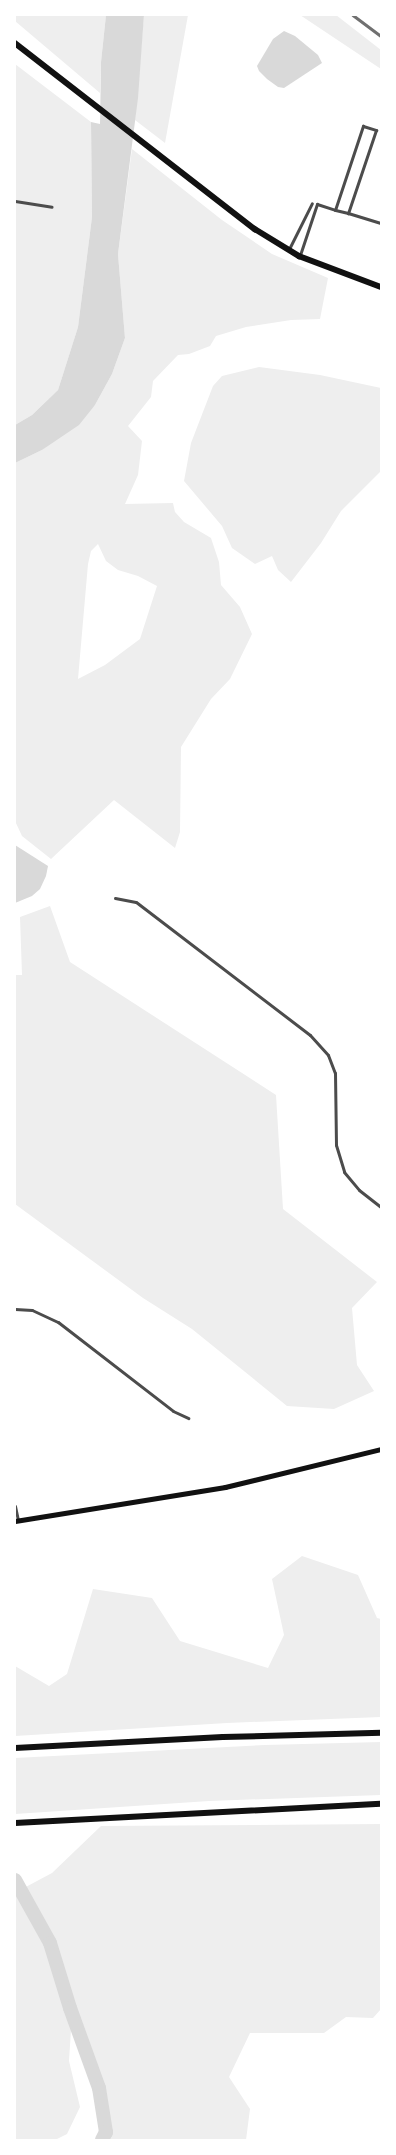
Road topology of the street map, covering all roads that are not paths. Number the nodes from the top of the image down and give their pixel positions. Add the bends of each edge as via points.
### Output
1 (15, 43) edge
2 (376, 130) junction
3 (381, 132) edge
4 (15, 201) edge
5 (312, 203) dead end
6 (52, 207) dead end
7 (335, 210) junction
8 (348, 213) junction
9 (381, 224) edge
10 (288, 250) junction
11 (299, 256) junction
12 (381, 287) edge
13 (115, 898) dead end
14 (381, 1207) edge
15 (15, 1309) edge
16 (188, 1418) dead end
17 (381, 1449) edge
18 (15, 1506) edge
19 (17, 1521) edge
20 (381, 1733) edge
21 (15, 1748) edge
22 (381, 1804) edge
23 (15, 1823) edge

1 - 10 main road via 246,223
2 - 3 street
2 - 7 street via 362,126
2 - 8 street
4 - 6 street
5 - 10 street
7 - 8 street
7 - 11 street via 317,204
8 - 9 street
10 - 11 main road
11 - 12 main road
13 - 14 street via 136,902 310,1035 328,1054 335,1073 336,1145 344,1172 359,1190
15 - 16 street via 32,1310 58,1322 173,1411
17 - 19 main road via 225,1487
18 - 19 street
20 - 21 highway
22 - 23 highway

